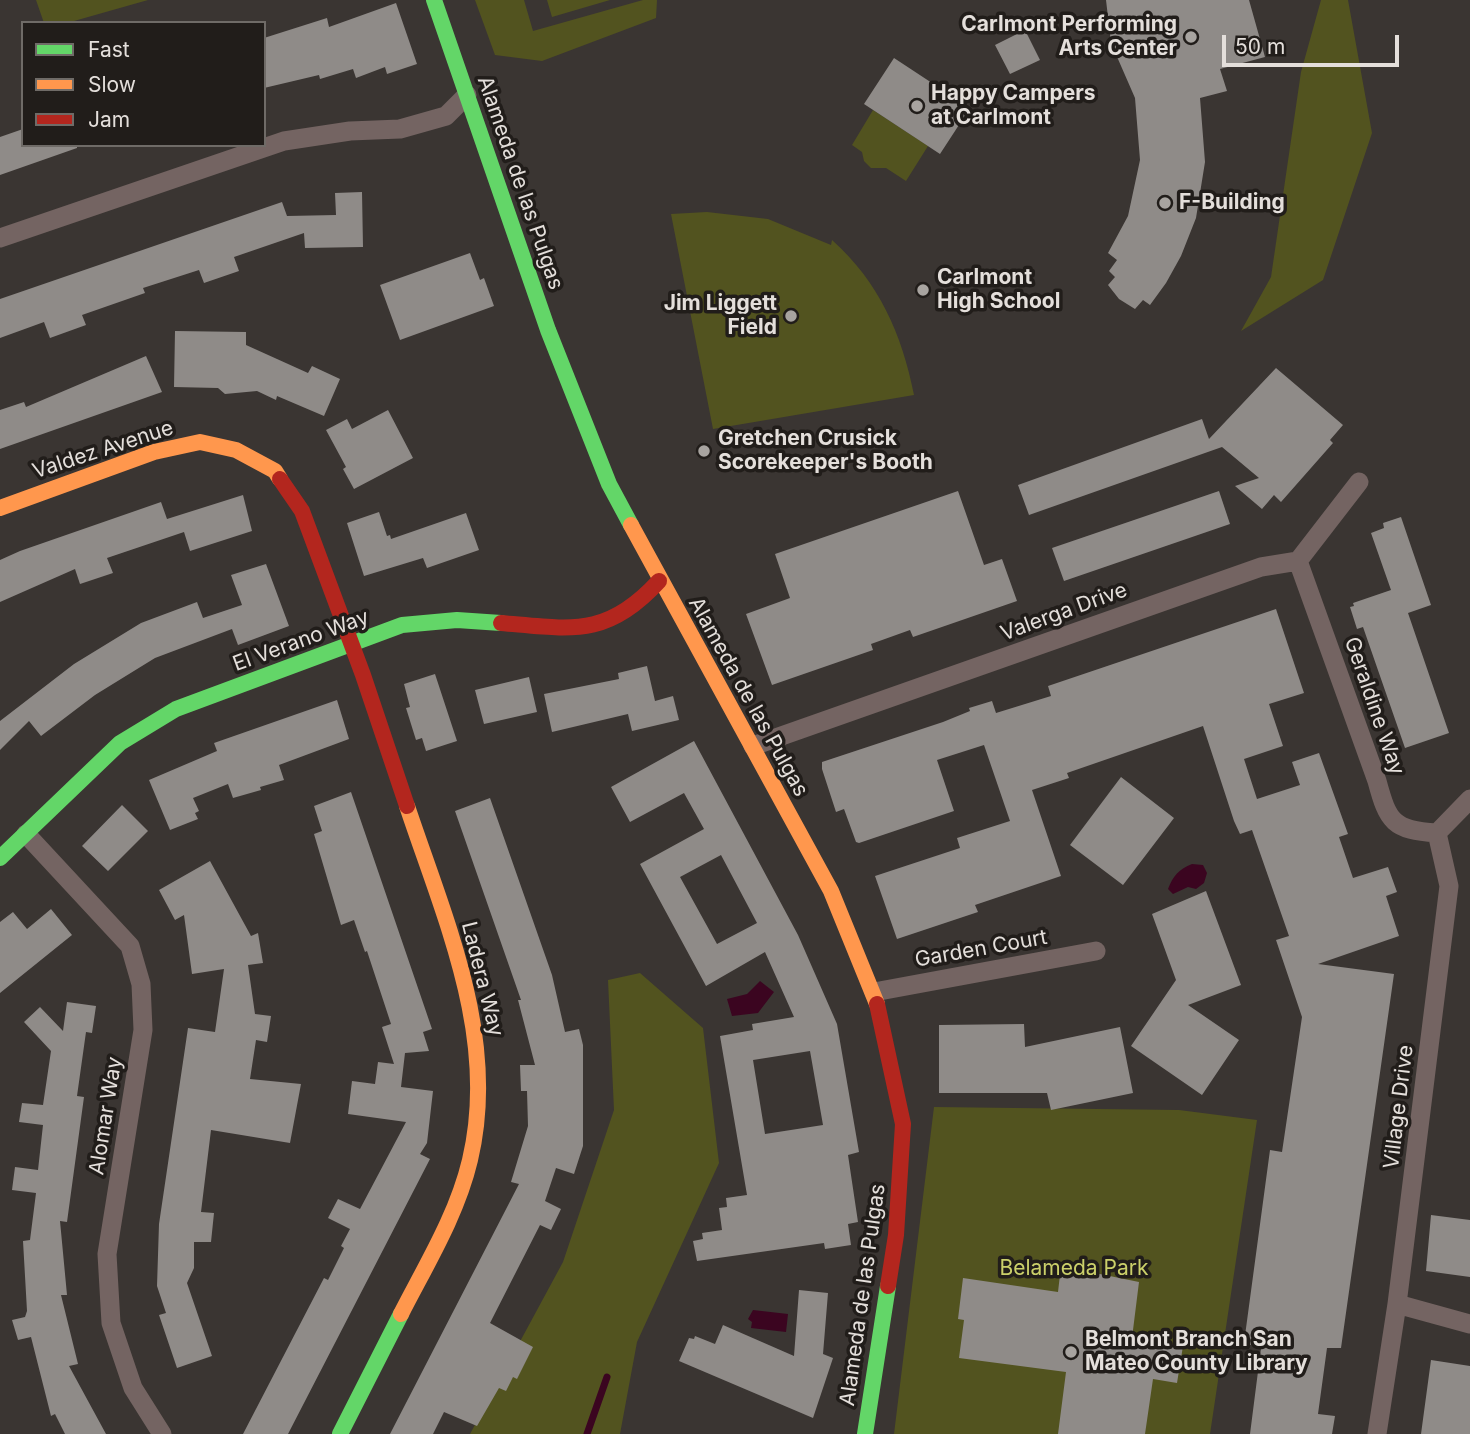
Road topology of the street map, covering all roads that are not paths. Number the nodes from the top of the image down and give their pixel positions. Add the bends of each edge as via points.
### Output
1 (434, 0) edge
2 (467, 95) junction
3 (0, 238) edge
4 (1359, 482) dead end
5 (0, 508) edge
6 (1298, 561) junction
7 (659, 581) junction
8 (350, 646) junction
9 (753, 746) junction
10 (1470, 799) edge
11 (1437, 833) junction
12 (26, 834) junction
13 (0, 858) edge
14 (1096, 951) dead end
15 (874, 992) junction
16 (1397, 1304) junction
17 (1470, 1324) edge
18 (162, 1434) edge
19 (340, 1434) edge
20 (865, 1434) edge
21 (1377, 1434) edge

1 - 2 street, Alameda de las Pulgas
2 - 3 street via 446,116 400,129 284,141
2 - 7 street, Alameda de las Pulgas via 548,330 604,472
4 - 6 street
5 - 8 street, Valdez Avenue via 154,452 200,442 236,450 275,471 302,511
6 - 9 street, Valerga Drive via 1261,566
6 - 11 street, Geraldine Way via 1385,811 1406,831
7 - 8 street, El Verano Way via 636,605 604,623 564,628 457,620 402,625
7 - 9 street, Alameda de las Pulgas
8 - 12 street, El Verano Way via 176,709 120,743
8 - 19 street, Ladera Way via 463,974 478,1044 480,1109 470,1162 451,1216
9 - 15 street, Alameda de las Pulgas via 831,891
10 - 11 street
11 - 16 street, Village Drive via 1449,886
12 - 13 street, El Verano Way
12 - 18 street, Alomar Way via 130,946 141,984 143,1031 107,1254 111,1324 133,1388
14 - 15 street, Garden Court
15 - 20 street, Alameda de las Pulgas via 903,1124 896,1235
16 - 17 street
16 - 21 street, Village Drive

